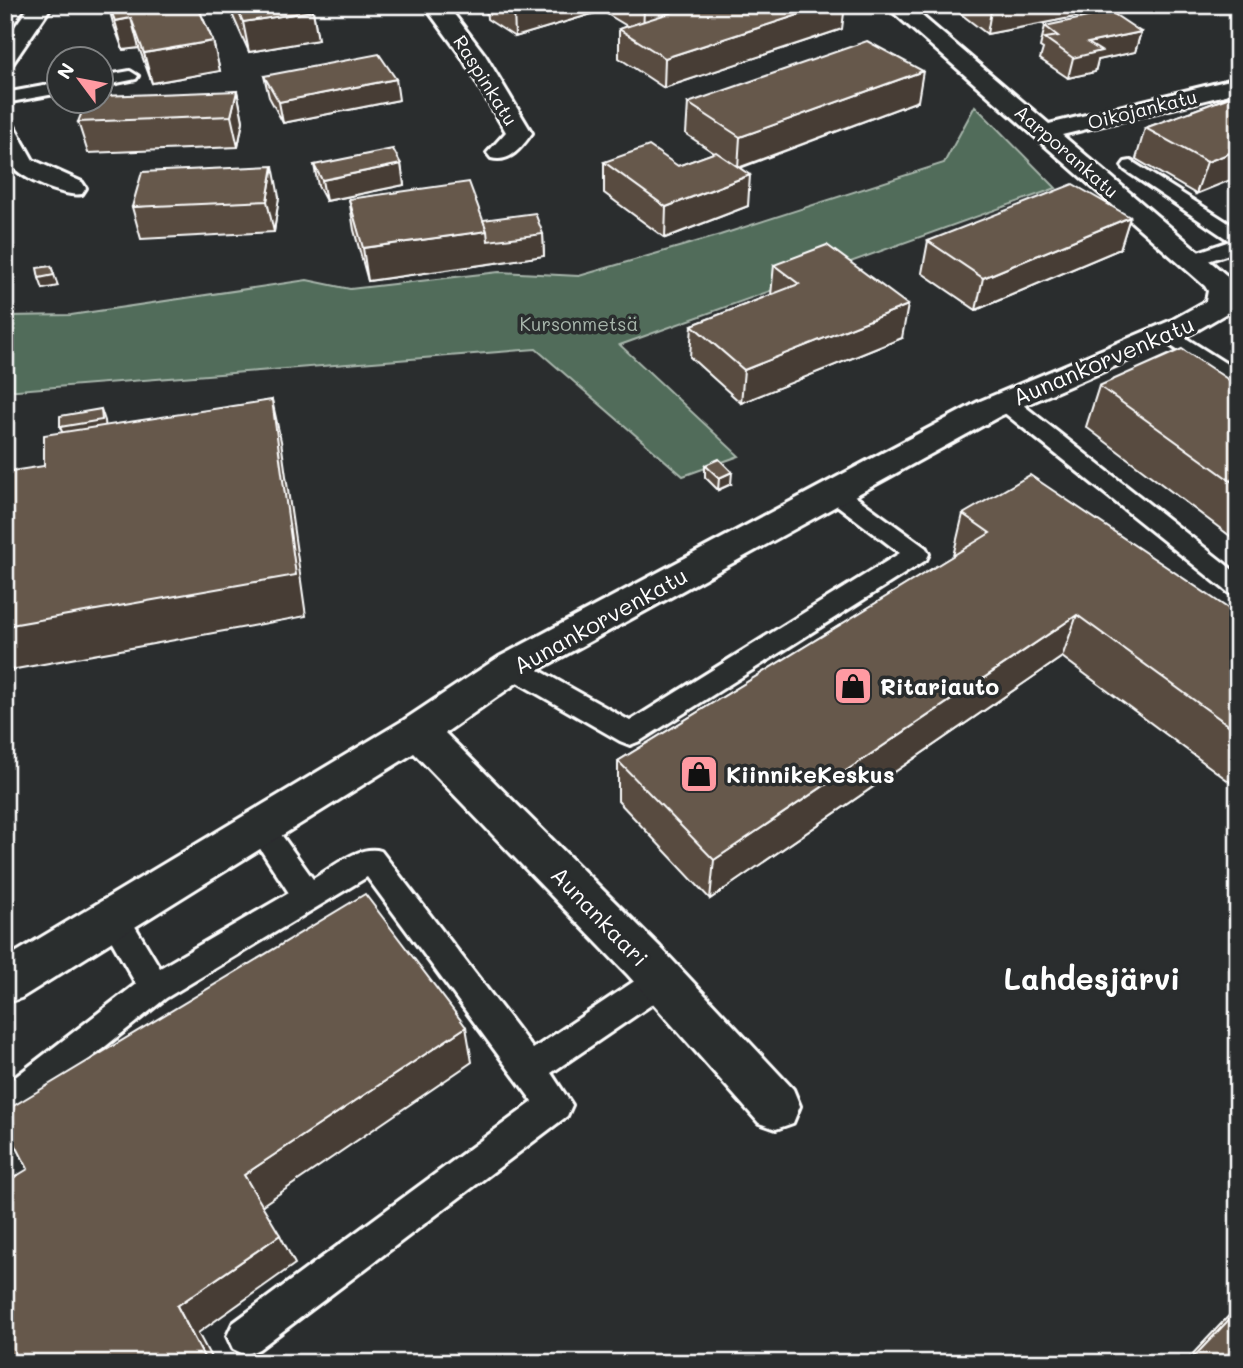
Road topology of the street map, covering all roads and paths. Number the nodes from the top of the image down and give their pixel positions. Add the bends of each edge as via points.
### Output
1 (435, 5) edge
2 (896, 5) edge
3 (46, 6) edge
4 (17, 8) dead end
5 (5, 58) edge
6 (131, 76) dead end
7 (116, 79) edge
8 (1238, 85) edge
9 (46, 91) edge
10 (5, 98) edge
11 (5, 131) edge
12 (1045, 132) junction
13 (500, 153) dead end
14 (1131, 166) dead end
15 (73, 188) dead end
16 (1238, 238) edge
17 (1238, 245) edge
18 (1193, 260) junction
19 (1227, 301) edge
20 (1166, 334) junction
21 (1238, 380) edge
22 (1005, 402) junction
23 (833, 492) junction
24 (1238, 587) edge
25 (512, 667) junction
26 (418, 731) junction
27 (260, 827) junction
28 (309, 897) junction
29 (113, 917) junction
30 (662, 980) junction
31 (5, 983) edge
32 (155, 988) junction
33 (529, 1070) junction
34 (5, 1106) edge
35 (776, 1106) dead end
36 (246, 1336) dead end

1 - 13 street, Raspinkatu via 473,55 519,133
2 - 12 street, Aarporankatu
3 - 4 street
3 - 5 street
6 - 7 lane
8 - 12 street, Oikojankatu
9 - 10 lane
11 - 15 street via 23,165
12 - 18 street, Aarporankatu
14 - 16 lane
17 - 18 lane
18 - 19 street, Aarporankatu via 1216,281
19 - 20 street, Aunankorvenkatu
20 - 21 lane
20 - 22 street, Aunankorvenkatu
22 - 23 street, Aunankorvenkatu
22 - 24 lane
23 - 25 street, Aunankorvenkatu
23 - 25 lane via 917,554 630,734
25 - 26 street, Aunankorvenkatu
26 - 27 street, Aunankorvenkatu
26 - 30 street, Aunankaari
27 - 28 lane
27 - 29 street, Aunankorvenkatu
28 - 32 lane
28 - 33 lane via 371,860
29 - 31 street, Aunankorvenkatu
29 - 32 lane
30 - 33 lane
30 - 35 street, Aunankaari
32 - 34 lane
33 - 36 lane via 555,1105

